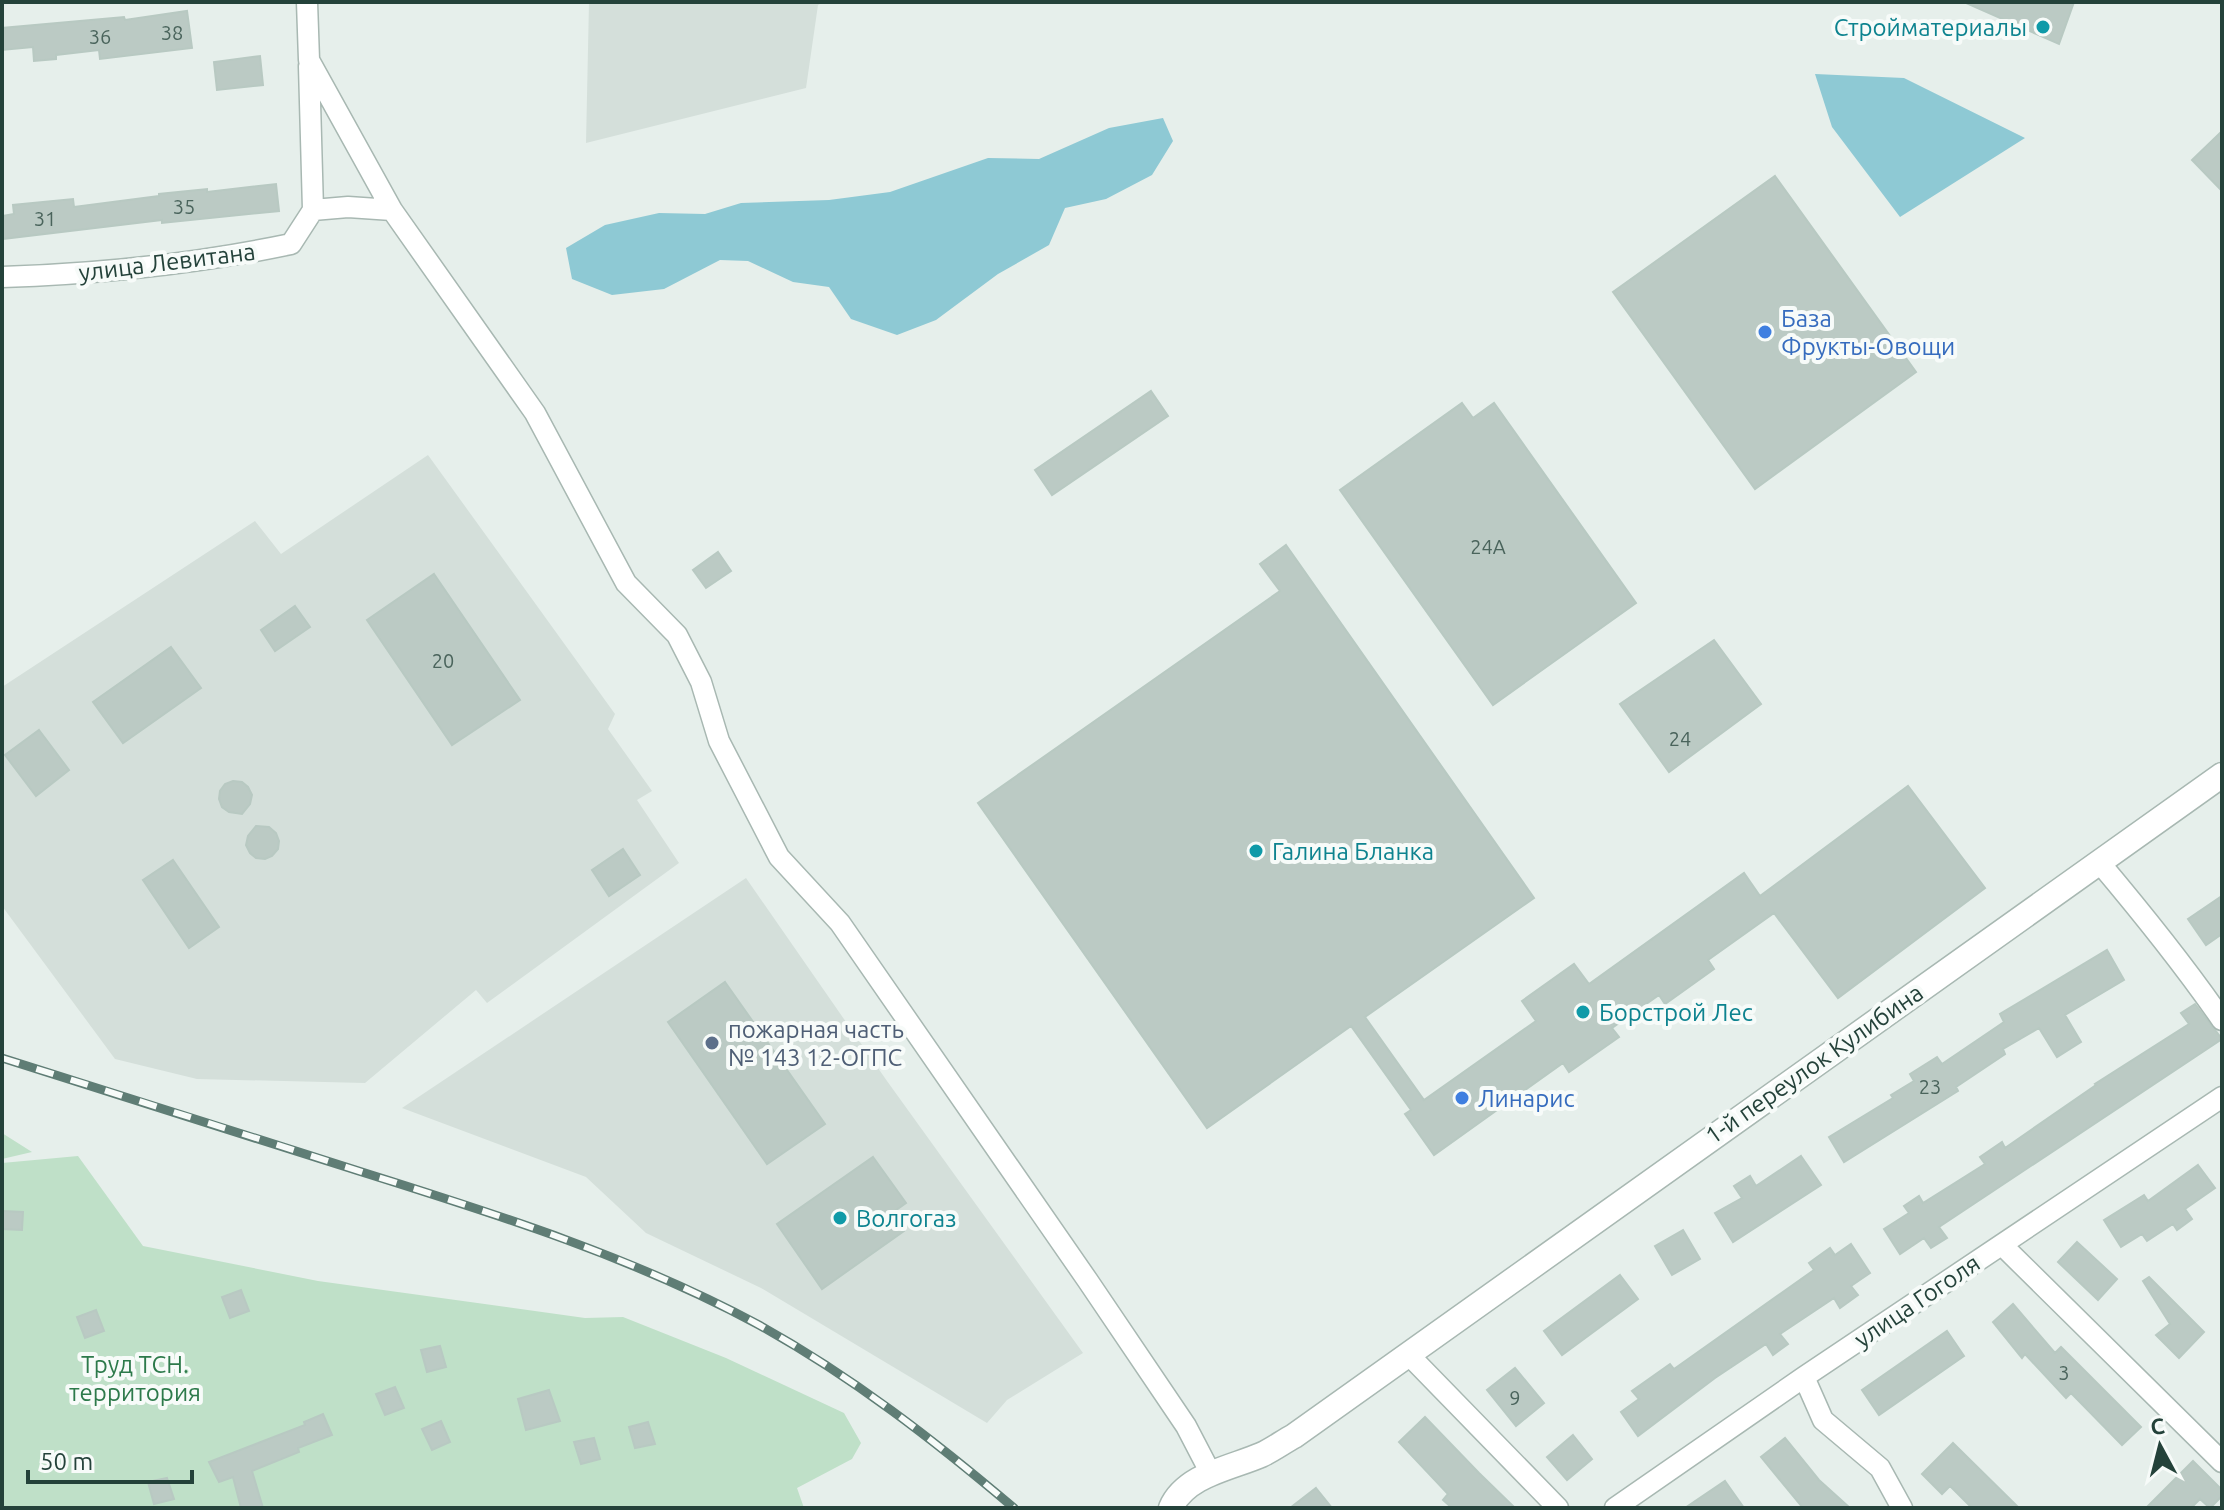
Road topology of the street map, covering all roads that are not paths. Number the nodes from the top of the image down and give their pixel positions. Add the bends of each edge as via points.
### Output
1 (307, 2) edge
2 (309, 60) junction
3 (313, 210) junction
4 (392, 210) junction
5 (2, 277) edge
6 (2222, 775) edge
7 (2099, 862) junction
8 (2222, 1020) edge
9 (2222, 1097) edge
10 (2002, 1245) junction
11 (1408, 1354) junction
12 (1804, 1377) junction
13 (2222, 1462) edge
14 (1211, 1474) junction
15 (1171, 1508) edge
16 (1558, 1508) edge
17 (1615, 1508) edge
18 (1902, 1508) edge

1 - 2 street
2 - 3 street
2 - 4 street
3 - 4 street
3 - 5 street, улица Левитана via 291,244 141,269
4 - 14 street via 535,413 626,583 677,635 701,682 719,741 779,857 840,923 1186,1426
6 - 7 street, 1-й переулок Кулибина
7 - 8 street
7 - 11 street, 1-й переулок Кулибина
9 - 10 street, улица Гоголя
10 - 12 street, улица Гоголя
10 - 13 street
11 - 14 street, 1-й переулок Кулибина via 1294,1436
11 - 16 street
12 - 17 street, улица Гоголя
12 - 18 street via 1823,1420 1880,1468
14 - 15 street, 1-й переулок Кулибина via 1183,1489

